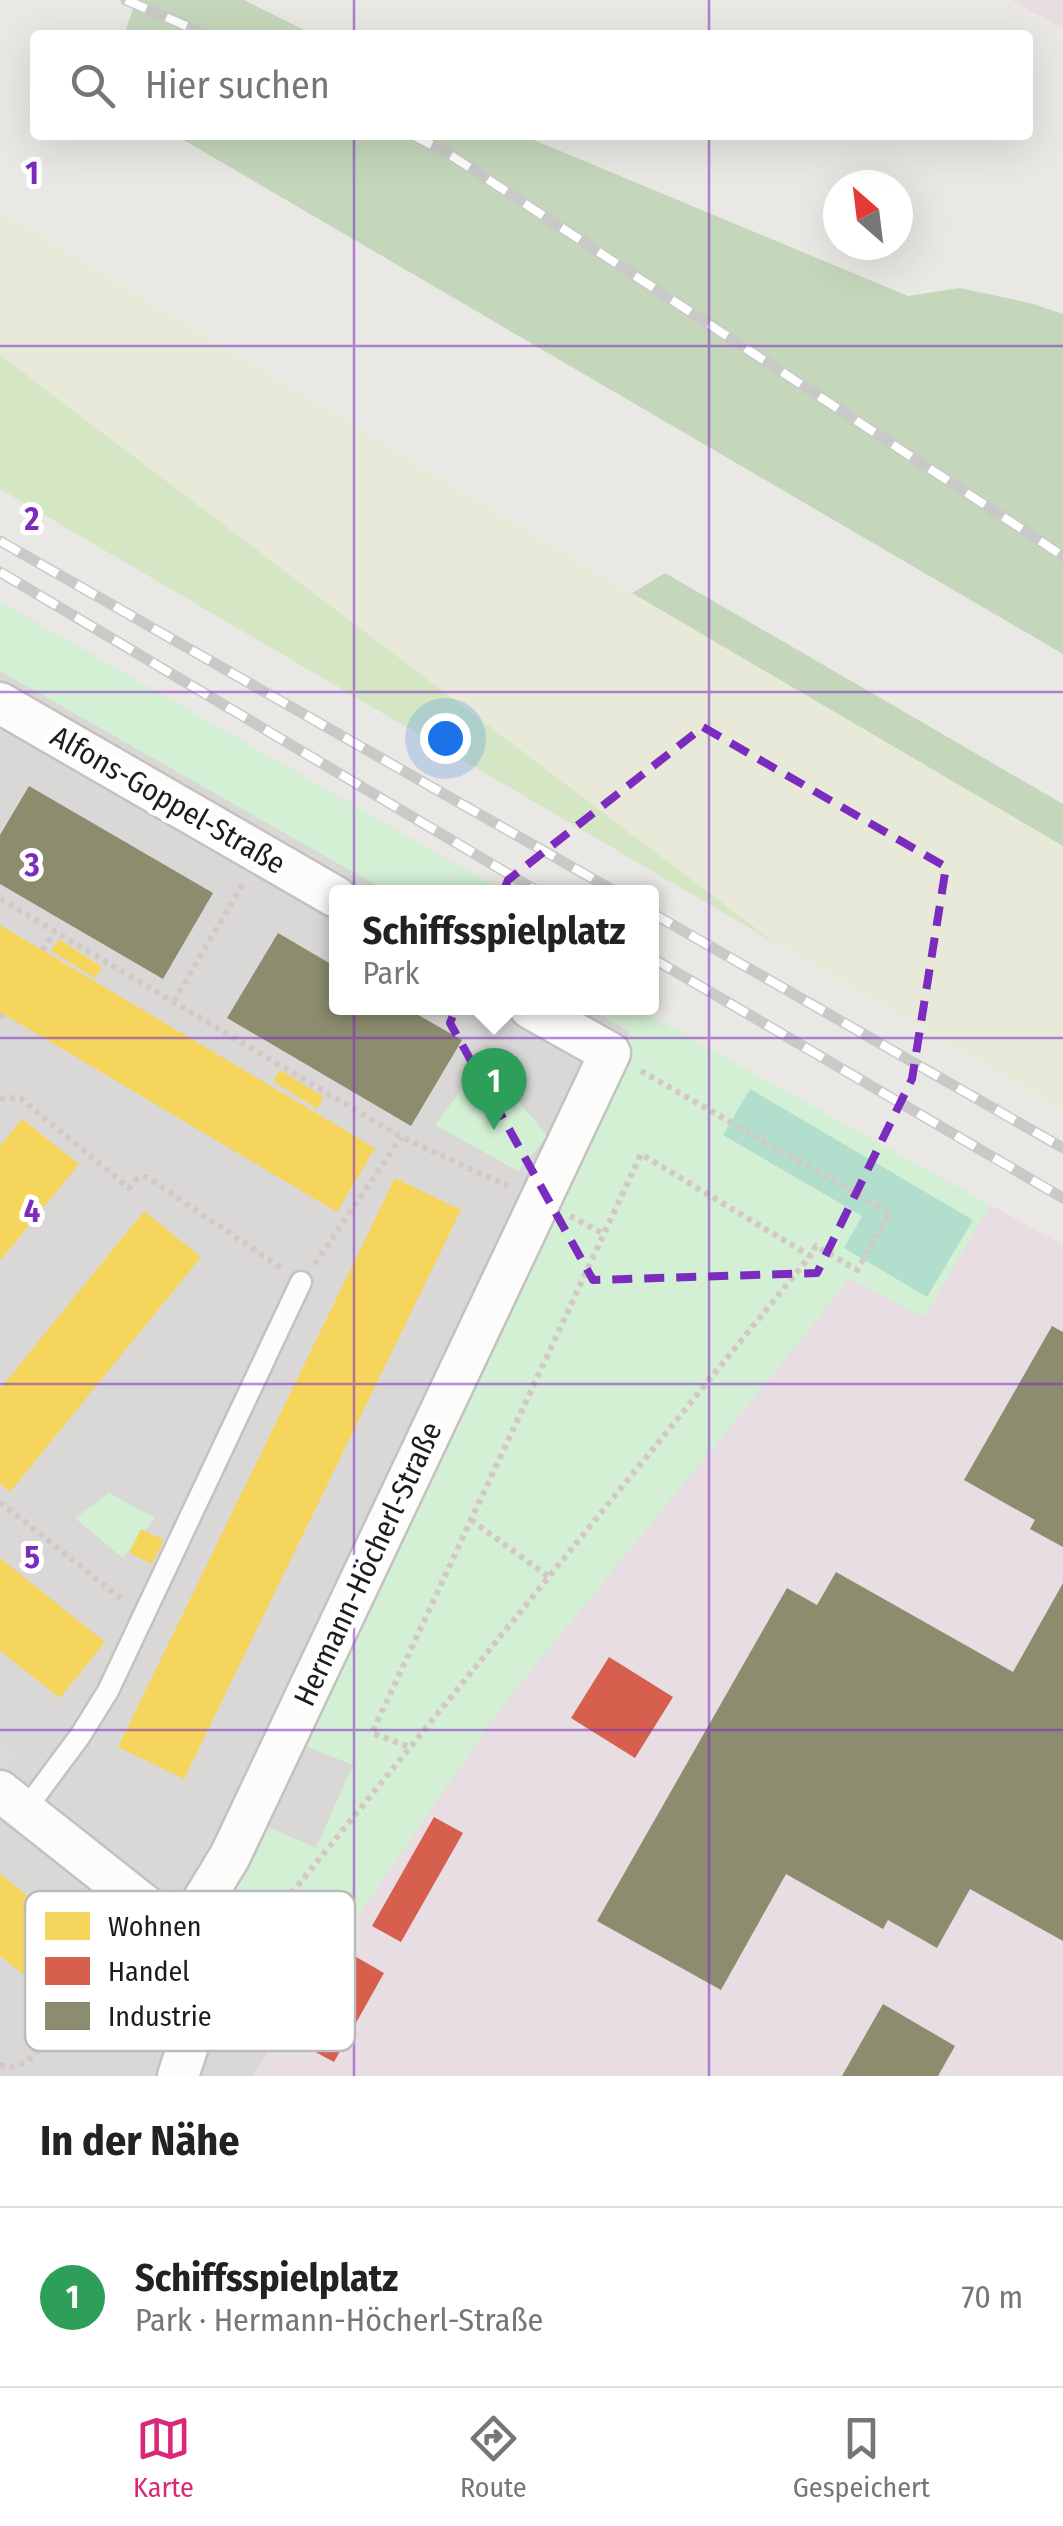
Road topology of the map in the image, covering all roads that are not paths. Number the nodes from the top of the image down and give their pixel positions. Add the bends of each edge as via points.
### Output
1 (0, 703) edge
2 (329, 893) edge
3 (542, 1015) edge
4 (301, 1282) road end
5 (12, 1801) edge
6 (127, 1891) edge
7 (200, 1891) edge
8 (186, 2051) edge
9 (178, 2076) edge

1 - 2 street, Alfons-Goppel-Straße
3 - 7 street, Hermann-Höcherl-Straße via 610,1053 552,1207 230,1856
4 - 5 lane via 108,1691 80,1736
5 - 6 street
8 - 9 street

